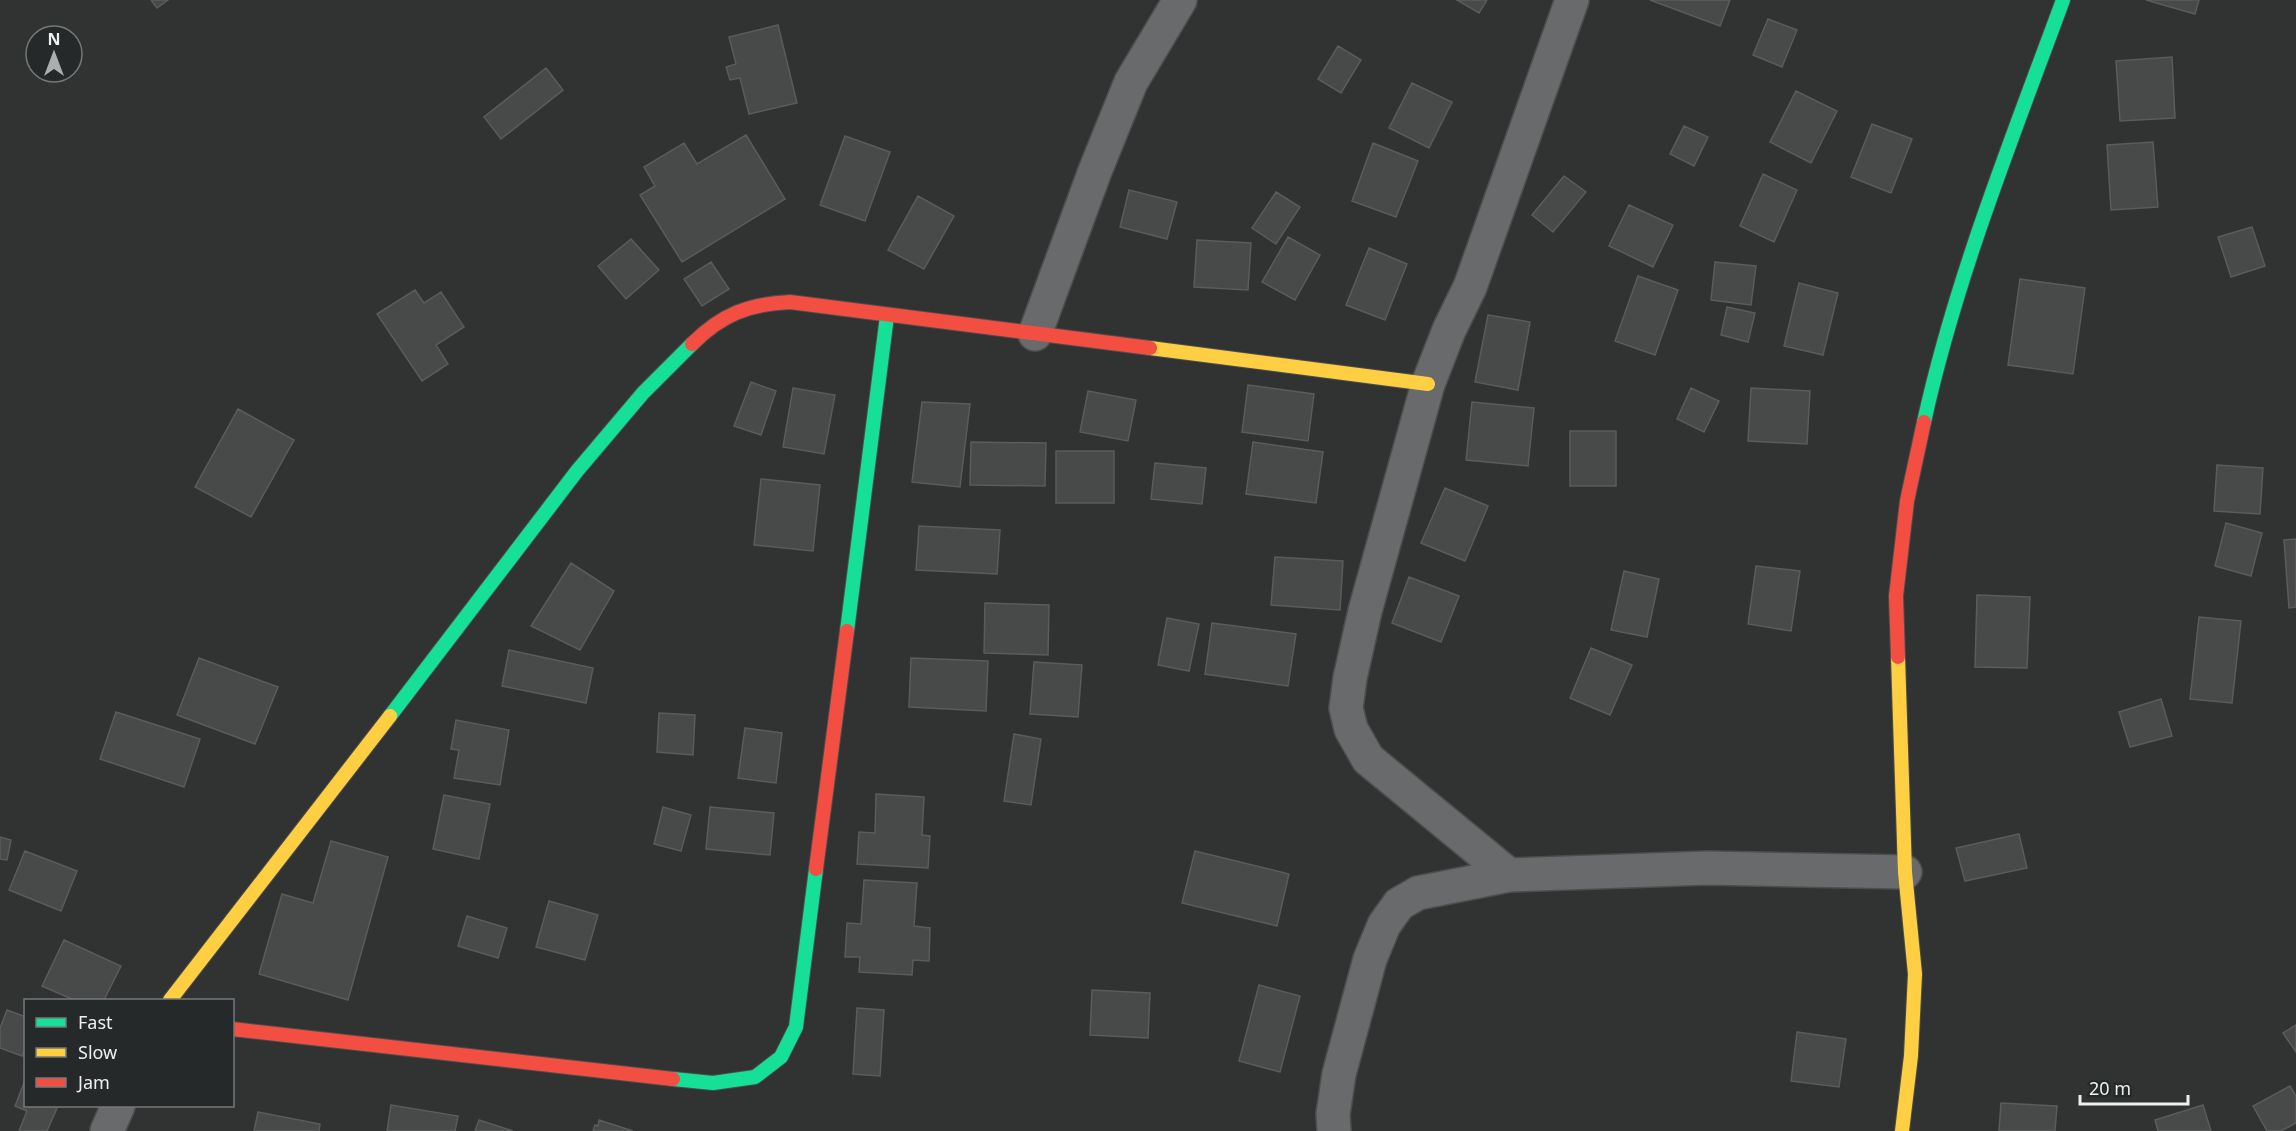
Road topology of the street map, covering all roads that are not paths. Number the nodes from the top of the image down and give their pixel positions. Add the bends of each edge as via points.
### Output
1 (1180, 0) edge
2 (1572, 0) edge
3 (2063, 0) edge
4 (887, 316) junction
5 (1035, 334) junction
6 (1428, 384) junction
7 (1905, 872) junction
8 (1509, 875) junction
9 (171, 999) edge
10 (234, 1029) edge
11 (118, 1107) edge
12 (107, 1131) edge
13 (1334, 1131) edge
14 (1902, 1131) edge

1 - 5 street via 1131,82
2 - 6 street via 1470,287
3 - 7 street via 1970,252 1932,386 1907,501 1896,596
4 - 5 street
4 - 9 street via 790,302 763,303 708,328 643,393 577,471
4 - 10 street via 795,1027 781,1057 754,1077 713,1083
5 - 6 street
6 - 8 street via 1365,611 1346,708 1351,729 1368,759
7 - 8 street via 1707,868
7 - 14 street via 1915,974
8 - 13 street via 1418,893 1399,904 1384,925 1370,959 1339,1074
11 - 12 street

